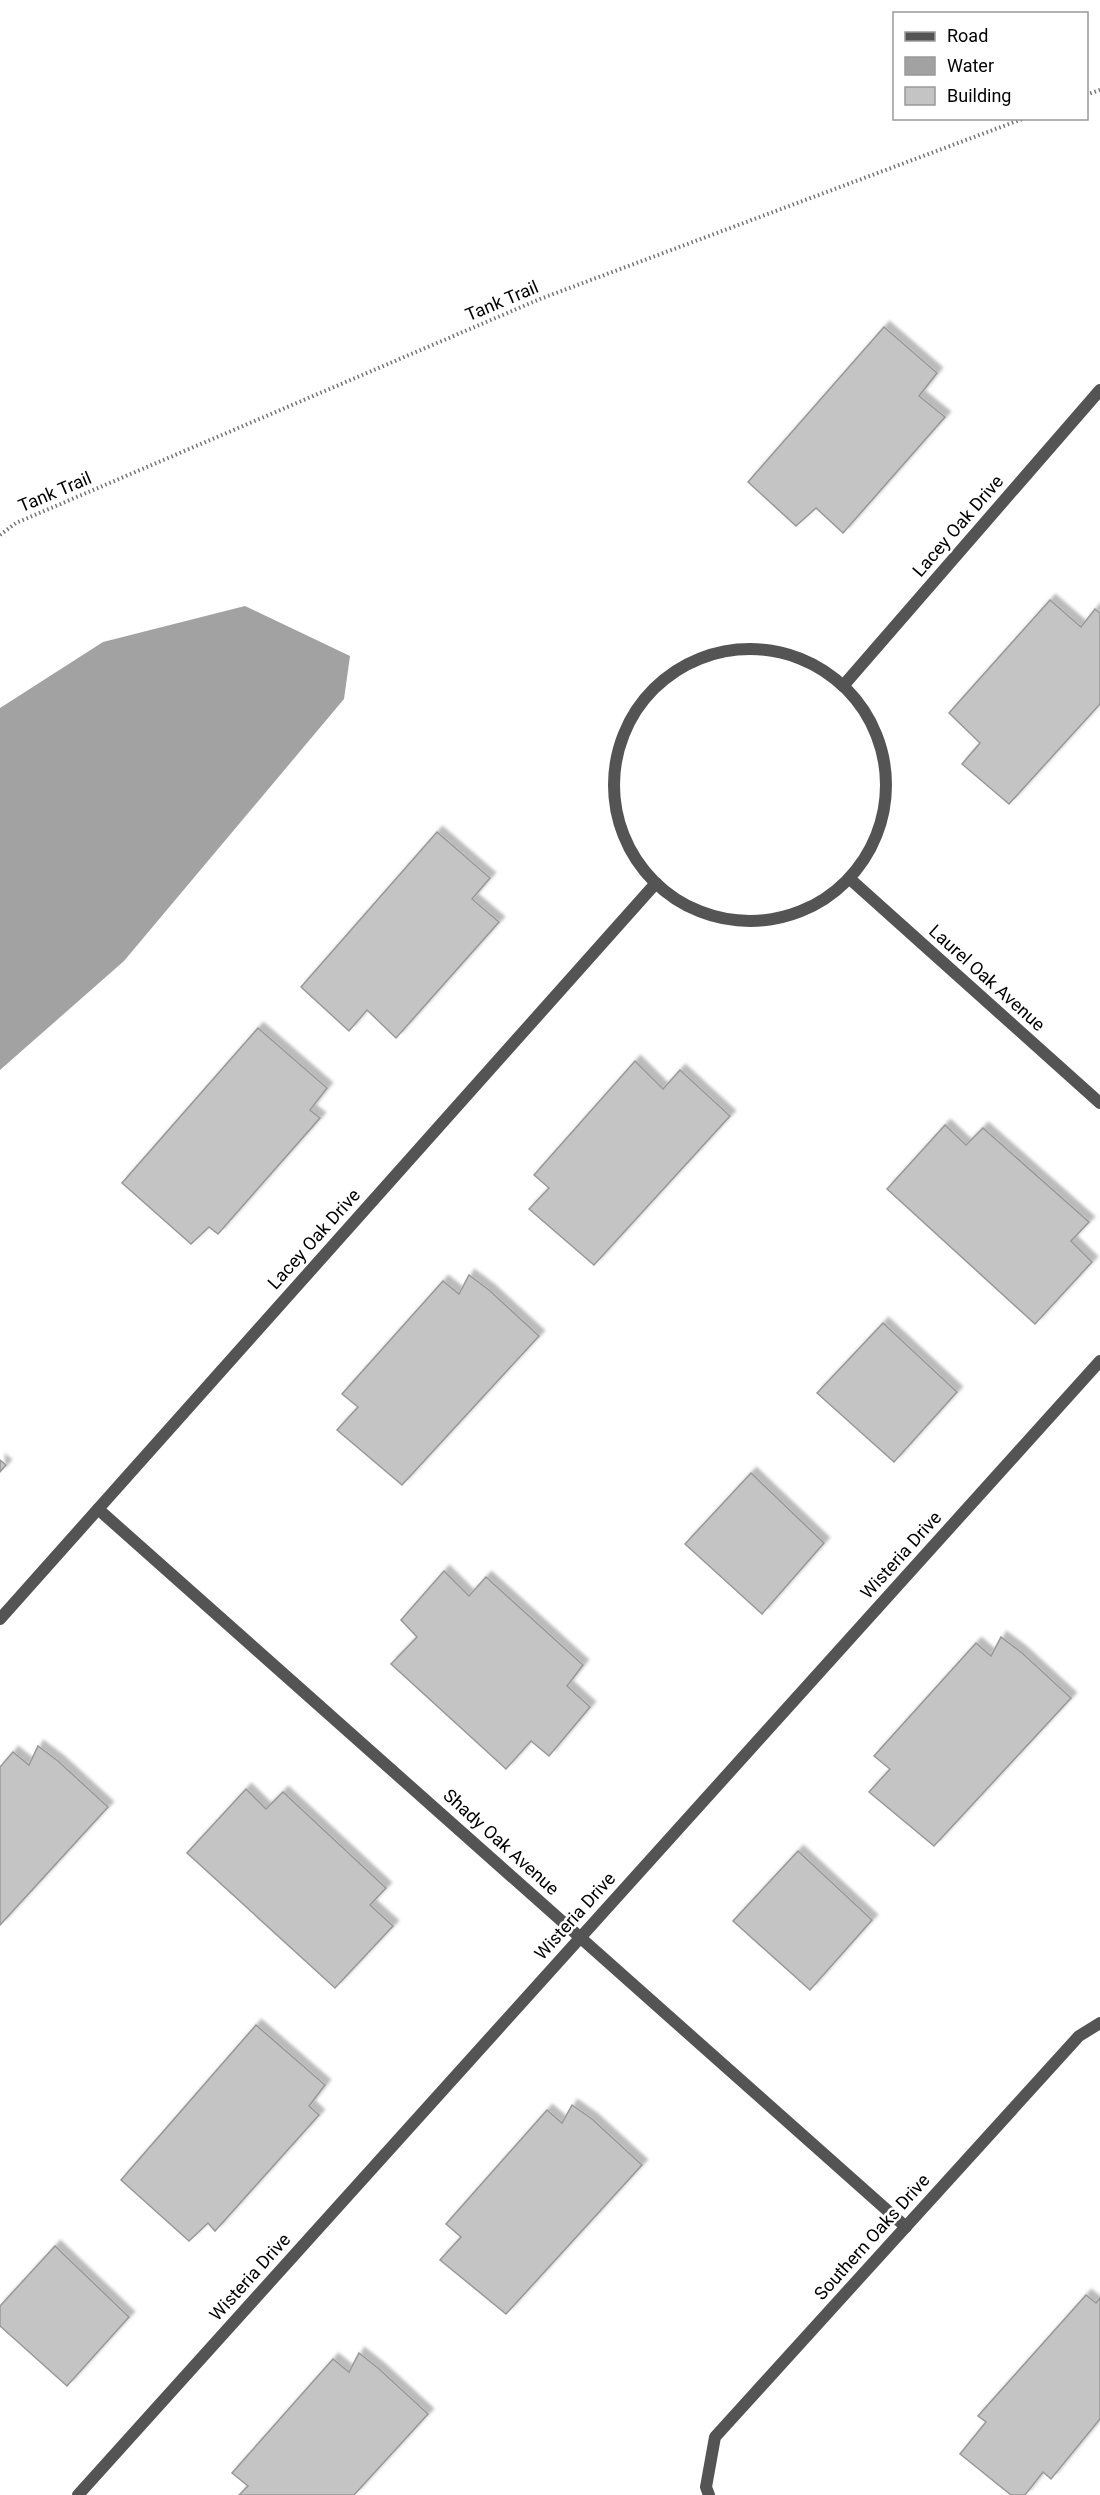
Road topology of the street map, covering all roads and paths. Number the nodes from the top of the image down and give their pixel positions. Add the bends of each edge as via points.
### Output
1 (1020, 120) edge
2 (1100, 390) edge
3 (0, 535) edge
4 (843, 686) junction
5 (850, 879) junction
6 (656, 883) junction
7 (1100, 1103) edge
8 (1100, 1361) edge
9 (98, 1509) junction
10 (0, 1619) edge
11 (581, 1937) junction
12 (1100, 2023) edge
13 (906, 2228) junction
14 (78, 2495) edge
15 (709, 2495) edge

1 - 3 path, Tank Trail via 540,299 16,523
2 - 4 street, Lacey Oak Drive
4 - 5 street via 874,729 883,754 886,781 878,833
4 - 6 street via 799,658 748,649 722,651 697,660 654,689 624,733 615,786 617,813 626,838 638,862
5 - 6 street via 806,910 753,921 726,920 701,912 676,900
5 - 7 street, Laurel Oak Avenue
6 - 9 street, Lacey Oak Drive
8 - 11 street, Wisteria Drive
9 - 10 street, Lacey Oak Drive
9 - 11 street, Shady Oak Avenue
11 - 13 street, Shady Oak Avenue
11 - 14 street, Wisteria Drive
12 - 13 street, Southern Oaks Drive via 1078,2036
13 - 15 street, Southern Oaks Drive via 715,2437 706,2487

